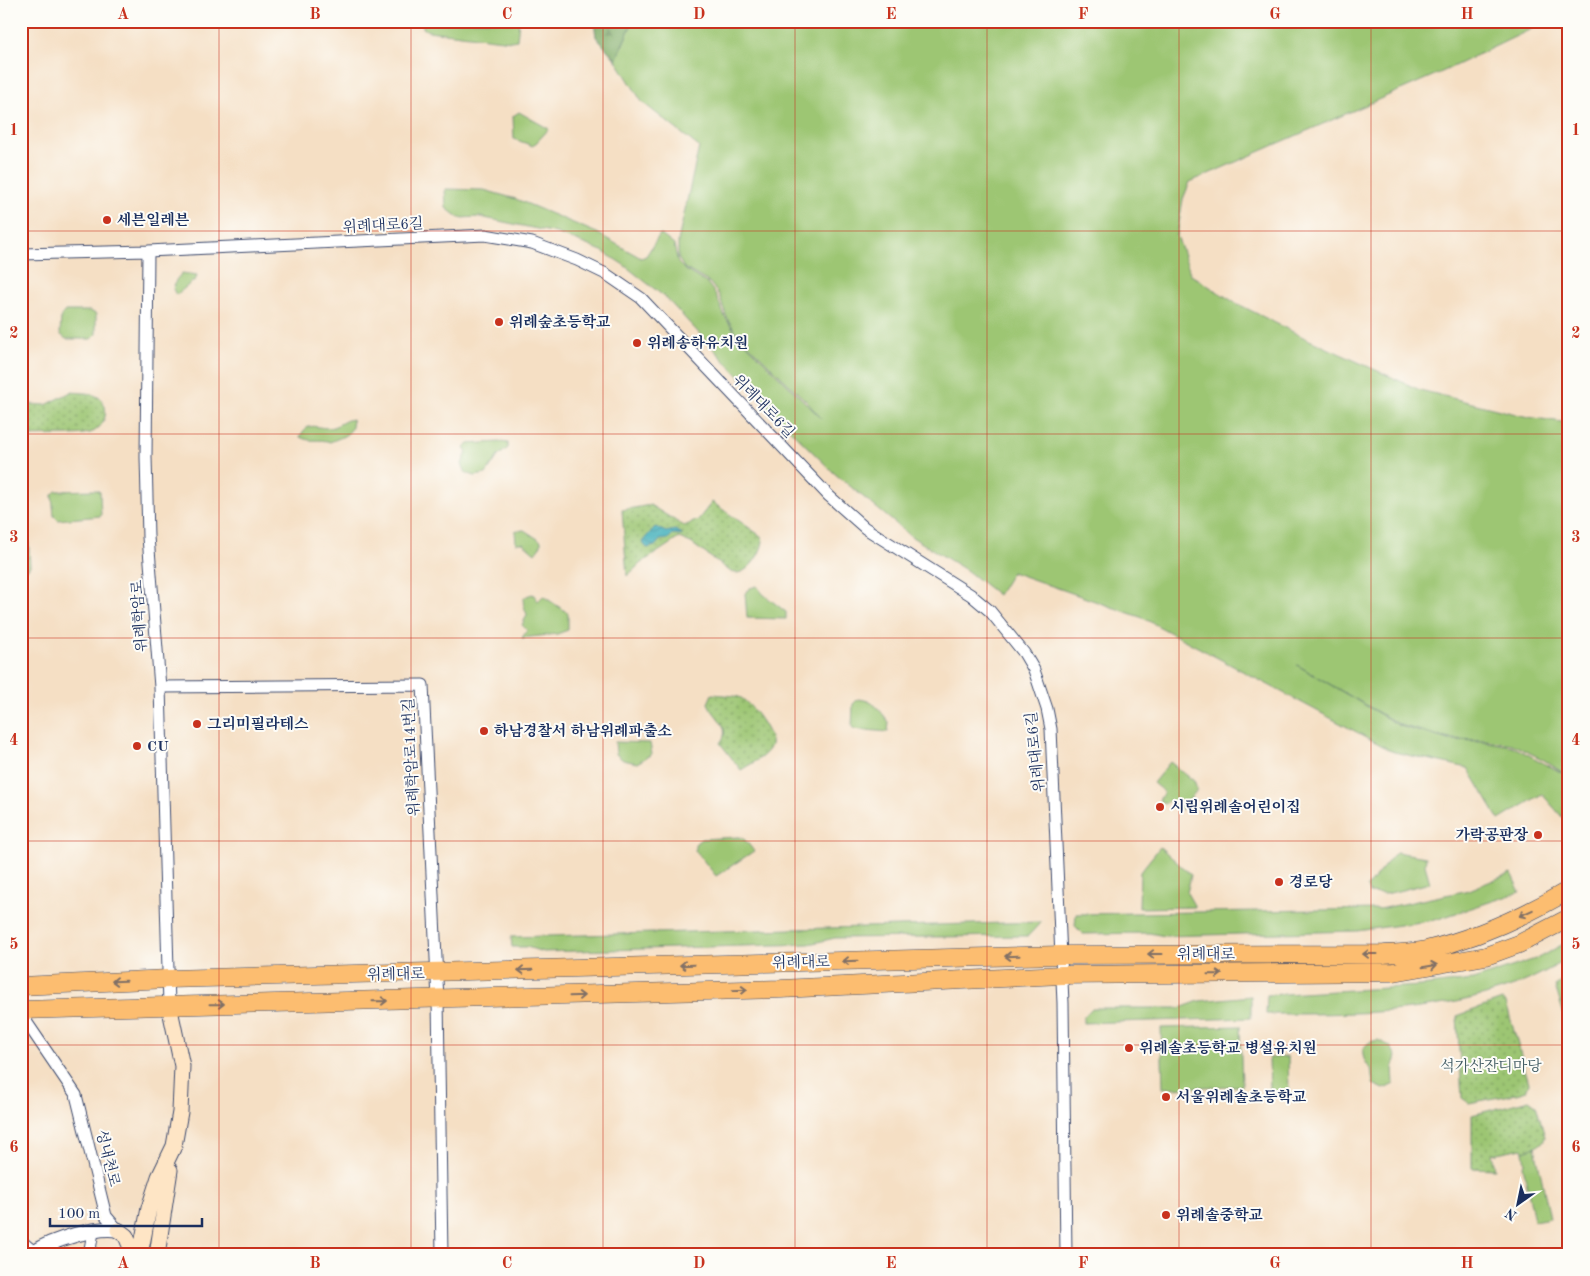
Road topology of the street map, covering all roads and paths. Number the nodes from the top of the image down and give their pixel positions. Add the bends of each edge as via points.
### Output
1 (148, 251) junction
2 (21, 254) edge
3 (160, 686) junction
4 (1569, 890) edge
5 (1569, 918) edge
6 (1061, 955) junction
7 (436, 973) junction
8 (1062, 975) junction
9 (168, 979) junction
10 (21, 986) edge
11 (438, 1000) junction
12 (169, 1005) junction
13 (22, 1014) edge
14 (174, 1146) junction
15 (118, 1230) junction
16 (94, 1232) junction
17 (21, 1240) edge
18 (34, 1253) edge
19 (89, 1255) edge
20 (134, 1255) edge
21 (140, 1255) edge
22 (157, 1255) edge
23 (442, 1255) edge
24 (1066, 1255) edge

1 - 2 street, 위례대로6길
1 - 3 street, 위례학암로 via 147,493
1 - 6 street, 위례대로6길 via 485,235 532,243 576,260 606,274 641,298 829,496 865,528 971,595 990,611 1024,654 1034,670 1051,729
3 - 7 street, 위례학암로14번길 via 423,685
3 - 9 street, 위례학암로
4 -> 6 main road, 위례대로 via 1499,925 1424,950 1384,954
8 -> 5 main road, 위례대로 via 1394,972 1486,956 1519,944
6 -> 7 main road, 위례대로
6 - 8 street, 위례대로6길
7 - 9 main road, 위례대로
7 - 11 street, 위례학암로14번길
11 -> 8 main road, 위례대로 via 802,988
8 - 24 street, 위례대로6길
9 -> 10 main road, 위례대로
9 - 12 street, 위례학암로
12 -> 11 main road, 위례대로
11 - 23 street, 위례학암로14번길
12 - 13 main road, 위례대로 via 59,1009
12 - 14 main road via 182,1066 180,1112
13 - 15 street, 성내천로 via 76,1095 106,1216
14 - 21 main road via 154,1193
14 - 22 main road
15 - 16 street via 110,1228
15 - 20 main road via 126,1236
16 - 18 street via 47,1243
16 - 19 street
17 - 18 street

